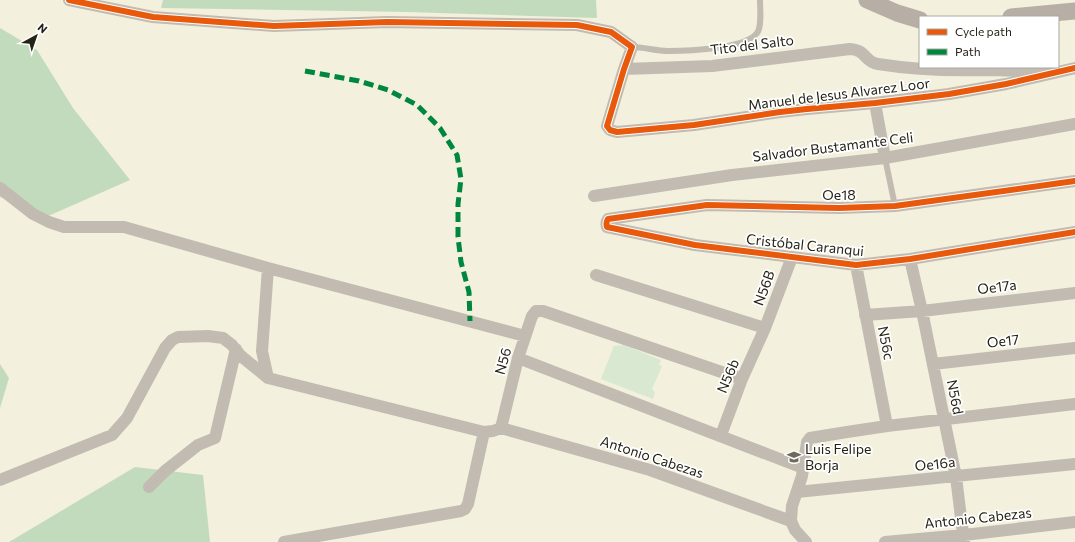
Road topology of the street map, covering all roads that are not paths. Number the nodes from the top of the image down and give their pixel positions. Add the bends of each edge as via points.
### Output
1 (69, 0) edge
2 (760, 0) edge
3 (867, 0) edge
4 (1075, 11) edge
5 (1022, 16) edge
6 (919, 20) edge
7 (632, 47) junction
8 (1059, 67) edge
9 (1043, 68) edge
10 (1075, 68) edge
11 (624, 69) junction
12 (875, 104) junction
13 (1075, 124) edge
14 (885, 158) junction
15 (1075, 181) edge
16 (0, 188) edge
17 (594, 196) dead end
18 (895, 206) junction
19 (606, 224) joint
20 (1075, 232) edge
21 (792, 257) junction
22 (910, 259) junction
23 (856, 265) junction
24 (268, 268) junction
25 (596, 275) dead end
26 (1075, 292) edge
27 (922, 311) junction
28 (866, 315) junction
29 (765, 328) junction
30 (525, 336) junction
31 (1075, 348) edge
32 (236, 350) junction
33 (518, 358) junction
34 (933, 364) junction
35 (268, 378) junction
36 (742, 379) junction
37 (1075, 404) edge
38 (944, 420) junction
39 (887, 426) junction
40 (501, 428) junction
41 (484, 432) junction
42 (721, 435) junction
43 (1075, 464) edge
44 (803, 468) junction
45 (956, 477) junction
46 (0, 480) edge
47 (149, 487) dead end
48 (797, 492) junction
49 (791, 521) junction
50 (1075, 522) edge
51 (964, 539) edge
52 (284, 542) edge
53 (808, 542) edge
54 (884, 542) edge

1 - 7 street via 153,17 274,26 387,22 577,25 611,32
2 - 7 lane via 760,28 757,34 732,46 667,51
3 - 6 street
4 - 5 street
7 - 11 street
8 - 10 street
9 - 11 street, Tito del Salto via 960,71 925,69 877,64 861,51 850,49 712,66
10 - 12 street, Manuel de Jesus Alvarez Loor via 1006,84
11 - 12 street, Manuel de Jesus Alvarez Loor via 607,126 617,132 694,125 807,109
12 - 14 street, Manuel de Jesus Alvarez Loor
13 - 14 street, Salvador Bustamante Celi
14 - 17 street, Salvador Bustamante Celi via 732,175
14 - 18 lane
15 - 18 street, Oe18
16 - 24 street via 33,214 64,227 124,227
18 - 19 street, Oe18 via 839,208 707,205 608,219
19 - 21 street, Cristóbal Caranqui via 607,227 695,245
20 - 22 street, Cristóbal Caranqui
21 - 23 street, Cristóbal Caranqui
21 - 29 street, N56B
22 - 23 street, Cristóbal Caranqui
22 - 27 street, N56d
23 - 28 street, N56c
24 - 30 street
24 - 35 street via 262,351
25 - 29 street
26 - 27 street, Oe17a
27 - 28 street, Oe17a
27 - 34 street, N56d
28 - 39 street, N56c
29 - 36 street, N56b
30 - 33 street, N56
30 - 36 street, N56 via 532,316 543,311
31 - 34 street, Oe17
32 - 35 street
32 - 46 street via 223,338 178,337 172,340 165,348 127,418 112,435
32 - 47 street via 215,438 198,445
33 - 40 street, N56
33 - 42 street
34 - 38 street, N56d
35 - 41 street
36 - 42 street, N56b
37 - 38 street
38 - 39 street
38 - 45 street, N56d
39 - 44 street via 810,438 807,442
40 - 41 street
40 - 49 street, Antonio Cabezas via 650,470
41 - 52 street via 465,509
42 - 44 street
43 - 45 street, Oe16a
44 - 48 street
45 - 48 street, Oe16a
45 - 51 street, N56d
48 - 49 street via 792,506
49 - 53 street via 795,530
50 - 51 street, Antonio Cabezas
51 - 54 street, Antonio Cabezas

